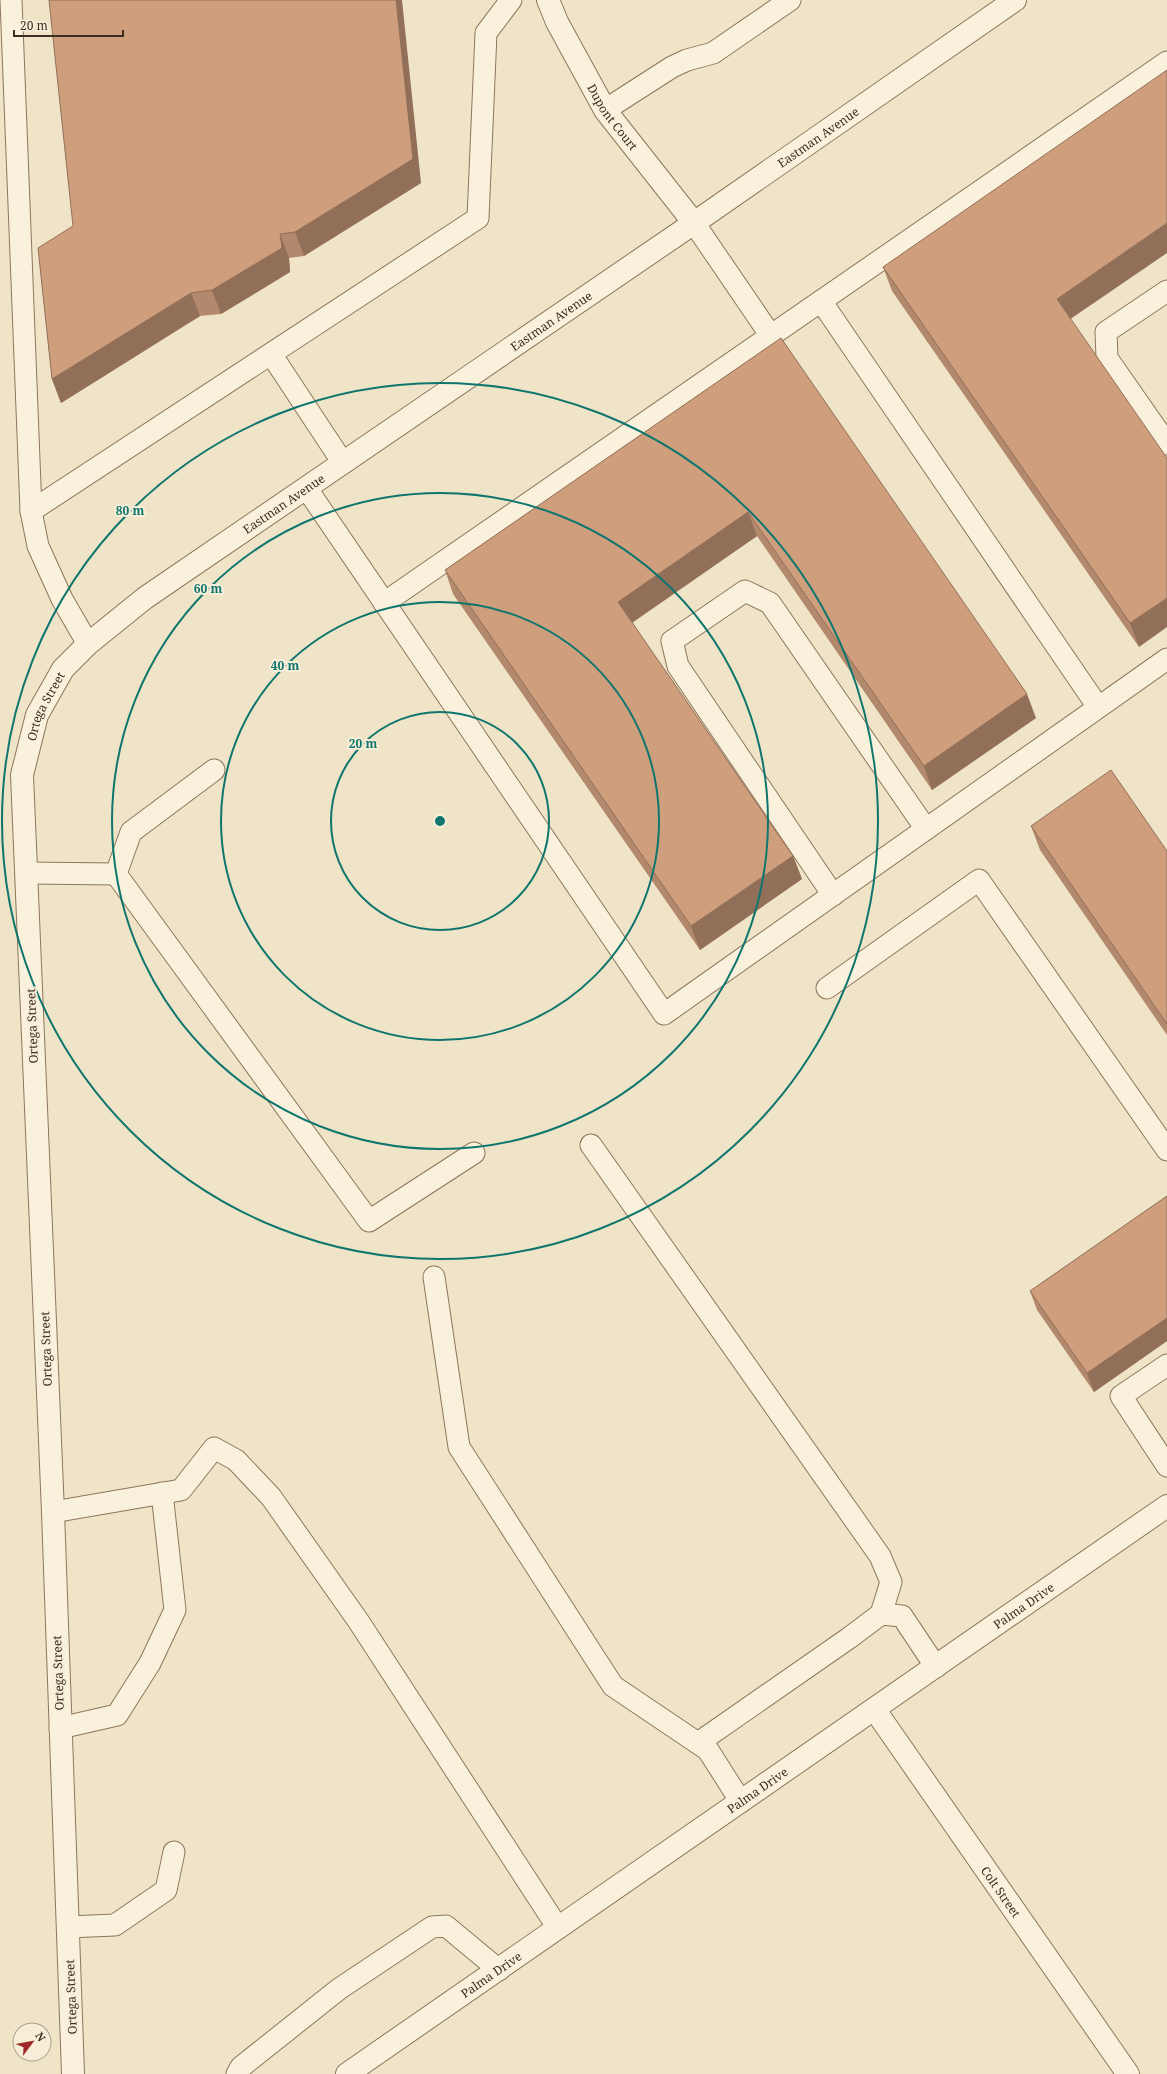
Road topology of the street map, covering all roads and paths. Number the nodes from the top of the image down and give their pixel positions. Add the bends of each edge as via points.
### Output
1 (11, 0) edge
2 (511, 0) edge
3 (548, 0) edge
4 (790, 0) edge
5 (1015, 0) edge
6 (1167, 62) edge
7 (605, 110) junction
8 (694, 223) junction
9 (1167, 291) edge
10 (821, 302) junction
11 (771, 336) junction
12 (271, 354) junction
13 (1167, 444) edge
14 (343, 463) junction
15 (307, 489) junction
16 (31, 512) junction
17 (384, 603) junction
18 (88, 644) junction
19 (1167, 659) edge
20 (1098, 707) junction
21 (214, 770) dead end
22 (926, 829) junction
23 (26, 874) junction
24 (116, 874) junction
25 (833, 895) junction
26 (827, 988) dead end
27 (591, 1145) dead end
28 (1167, 1150) edge
29 (474, 1153) dead end
30 (434, 1277) dead end
31 (1167, 1365) edge
32 (1167, 1466) edge
33 (162, 1493) junction
34 (1167, 1506) edge
35 (53, 1512) junction
36 (881, 1614) junction
37 (936, 1667) junction
38 (875, 1710) junction
39 (60, 1728) junction
40 (698, 1743) junction
41 (741, 1802) junction
42 (174, 1852) dead end
43 (68, 1927) junction
44 (558, 1928) junction
45 (499, 1970) junction
46 (73, 2074) edge
47 (237, 2074) edge
48 (347, 2074) edge
49 (1128, 2074) edge

1 - 16 lane
2 - 12 lane via 486,33 478,218
3 - 7 street, Dupont Court via 557,22
4 - 7 lane via 713,53 672,67
5 - 8 street, Eastman Avenue
6 - 10 lane
7 - 8 street, Dupont Court
8 - 11 lane
8 - 14 street, Eastman Avenue
9 - 13 lane via 1106,332 1106,358
10 - 11 lane
10 - 20 lane
11 - 17 lane
12 - 14 lane
12 - 16 lane
14 - 15 street, Eastman Avenue
15 - 17 lane
15 - 18 street, Eastman Avenue via 145,598
16 - 18 lane via 38,546 62,599
17 - 25 lane via 664,1014
18 - 23 street, Ortega Street via 63,669 37,715 22,775
19 - 20 lane
20 - 22 lane
21 - 24 lane via 131,832
22 - 25 lane
22 - 25 lane via 770,603 745,591 672,641 678,666
23 - 24 lane
23 - 35 street, Ortega Street
24 - 29 lane via 369,1221
26 - 28 lane via 979,880
27 - 36 lane via 880,1556 891,1582
30 - 40 lane via 459,1447 613,1686
31 - 32 lane via 1121,1396
33 - 35 lane
33 - 39 lane via 176,1610 150,1663 117,1715
33 - 44 lane via 181,1490 214,1448 236,1460 271,1497 360,1622
34 - 37 street, Palma Drive
35 - 39 street, Ortega Street
36 - 37 lane via 902,1616
36 - 40 lane
37 - 38 street, Palma Drive
38 - 41 street, Palma Drive
38 - 49 street, Colt Street
39 - 43 street, Ortega Street
40 - 41 lane via 708,1750
41 - 44 street, Palma Drive
42 - 43 lane via 166,1890 115,1925
43 - 46 street, Ortega Street
44 - 45 street, Palma Drive
45 - 47 lane via 446,1926 432,1927 339,1988 241,2067
45 - 48 street, Palma Drive

